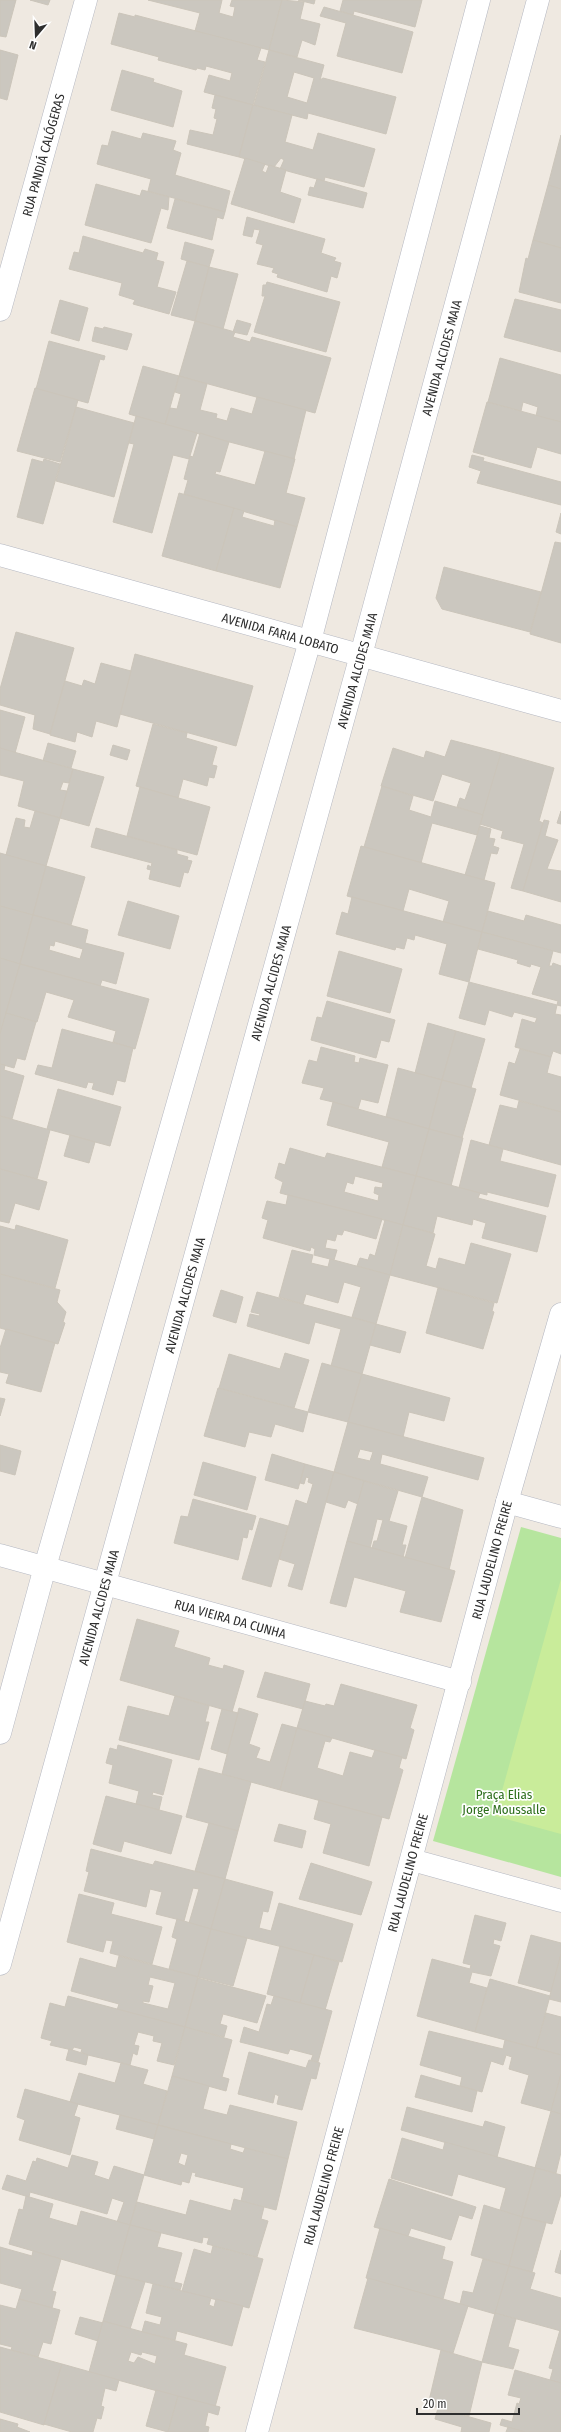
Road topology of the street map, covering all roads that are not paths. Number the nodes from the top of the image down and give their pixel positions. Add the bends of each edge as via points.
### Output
1 (86, 0) edge
2 (479, 0) edge
3 (538, 0) edge
4 (0, 310) edge
5 (0, 555) edge
6 (310, 641) junction
7 (361, 655) junction
8 (561, 711) edge
9 (561, 1314) edge
10 (507, 1502) junction
11 (561, 1517) edge
12 (0, 1555) edge
13 (45, 1567) junction
14 (106, 1585) junction
15 (460, 1682) junction
16 (0, 1733) edge
17 (412, 1860) junction
18 (561, 1901) edge
19 (0, 1964) edge
20 (257, 2432) edge

1 - 4 street, RUA PANDIÁ CALÓGERAS
2 - 6 street
3 - 7 street, AVENIDA ALCIDES MAIA
5 - 6 street, AVENIDA FARIA LOBATO
6 - 7 street, AVENIDA FARIA LOBATO
6 - 13 street
7 - 8 street, AVENIDA FARIA LOBATO
7 - 14 street, AVENIDA ALCIDES MAIA
9 - 10 street, RUA LAUDELINO FREIRE
10 - 11 street
10 - 15 street, RUA LAUDELINO FREIRE
12 - 13 street, RUA VIEIRA DA CUNHA
13 - 14 street, RUA VIEIRA DA CUNHA
13 - 16 street
14 - 15 street, RUA VIEIRA DA CUNHA
14 - 19 street, AVENIDA ALCIDES MAIA
15 - 17 street, RUA LAUDELINO FREIRE
17 - 18 street
17 - 20 street, RUA LAUDELINO FREIRE

